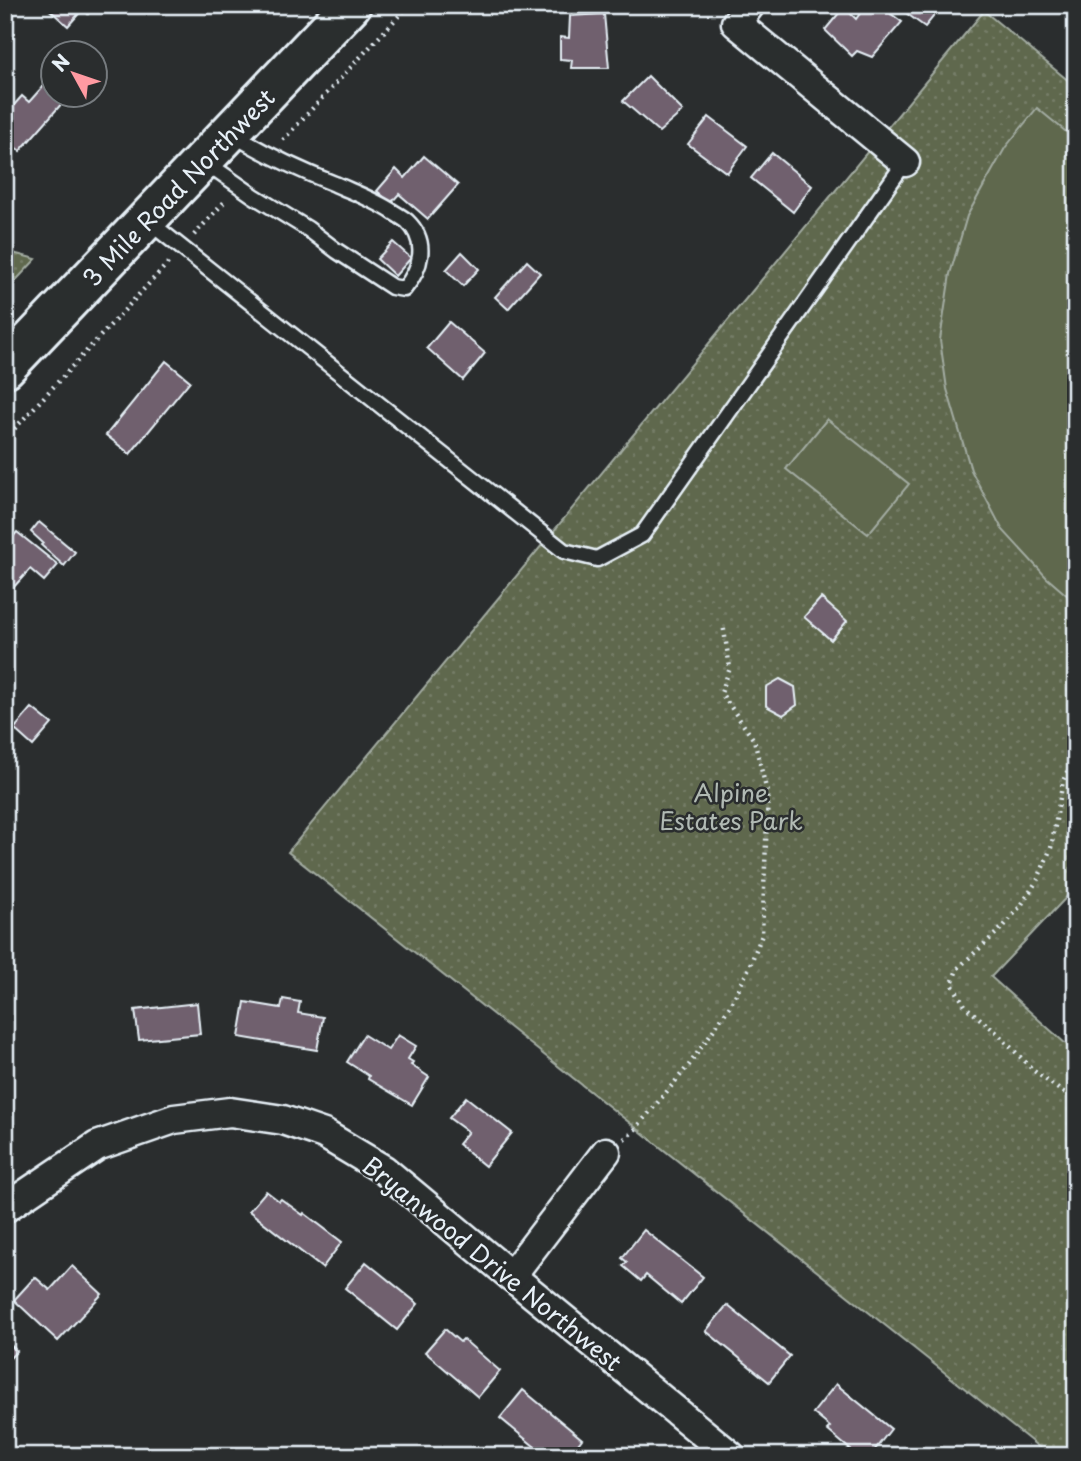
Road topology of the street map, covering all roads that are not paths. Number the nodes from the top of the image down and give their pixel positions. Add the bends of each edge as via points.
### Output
1 (351, 5) edge
2 (743, 14) edge
3 (230, 133) junction
4 (202, 160) junction
5 (905, 162) joint
6 (146, 220) junction
7 (5, 368) edge
8 (606, 1152) road end
9 (5, 1208) edge
10 (511, 1276) junction
11 (731, 1456) edge

1 - 3 main road, 3 Mile Road Northwest
2 - 5 street
3 - 4 main road, 3 Mile Road Northwest
3 - 4 lane via 268,156 357,192 408,222 419,239 421,263 411,281 404,289 391,287
4 - 6 main road, 3 Mile Road Northwest
5 - 6 lane via 642,535 597,559 564,551
6 - 7 main road, 3 Mile Road Northwest
8 - 10 street
9 - 10 street, Bryanwood Drive Northwest via 97,1146 174,1119 230,1112 283,1120 324,1134 384,1170
10 - 11 street, Bryanwood Drive Northwest

